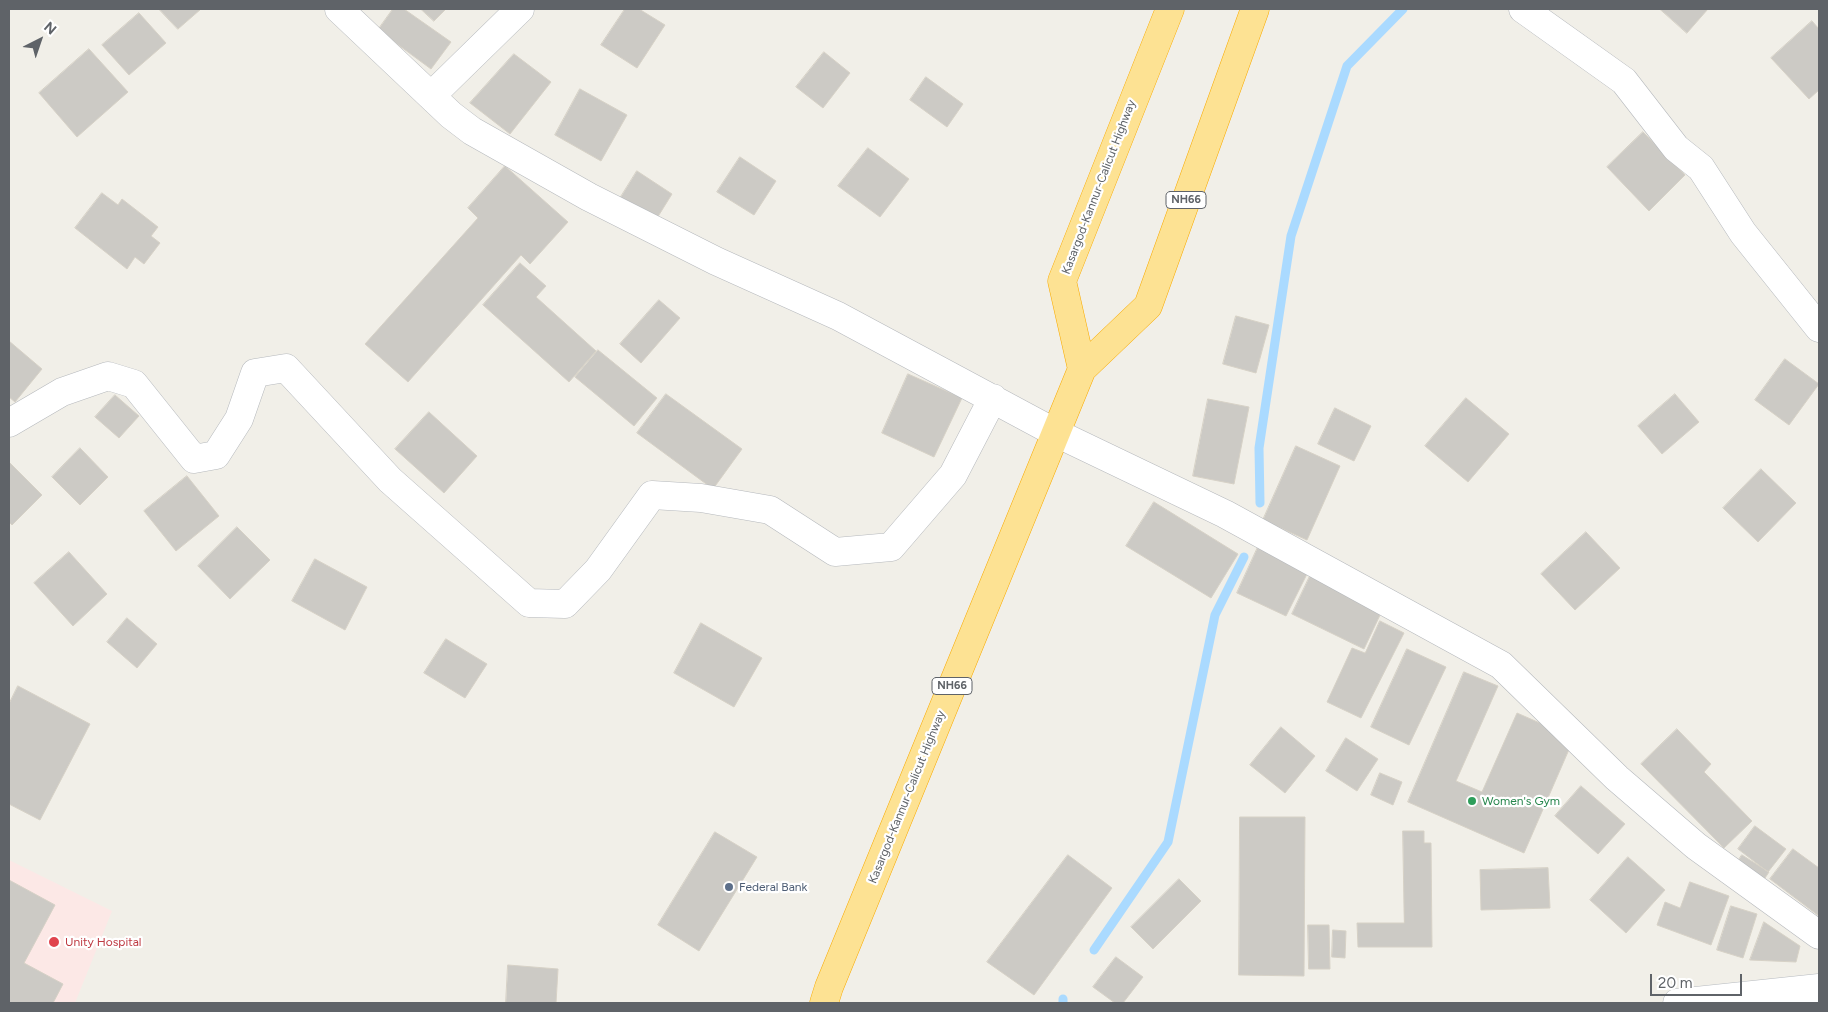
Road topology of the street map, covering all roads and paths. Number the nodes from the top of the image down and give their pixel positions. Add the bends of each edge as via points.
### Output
1 (339, 9) edge
2 (520, 9) edge
3 (1170, 9) edge
4 (1255, 9) edge
5 (1523, 9) edge
6 (431, 96) junction
7 (1819, 328) edge
8 (1082, 369) junction
9 (993, 398) junction
10 (9, 423) edge
11 (1056, 433) junction
12 (1819, 936) edge
13 (1819, 988) edge
14 (824, 1003) edge
15 (1677, 1003) edge

1 - 6 street
2 - 6 street
3 - 8 highway, Kasargod-Kannur-Calicut Highway via 1062,281
4 - 8 highway, Kasargod-Kannur-Calicut Highway / NH66 via 1148,306
5 - 7 street via 1624,81 1676,148 1700,168 1743,233
6 - 9 street via 472,130 589,197 716,261 838,316
8 - 11 highway, Kasargod-Kannur-Calicut Highway / NH66
9 - 10 street via 953,475 891,547 835,552 770,510 701,498 652,495 598,570 565,604 528,603 390,480 286,368 255,373 238,419 216,455 194,459 134,384 108,376 62,392
9 - 11 street
11 - 12 street via 1225,514 1501,666 1617,778 1682,834
11 - 14 highway, Kasargod-Kannur-Calicut Highway / NH66
13 - 15 street

